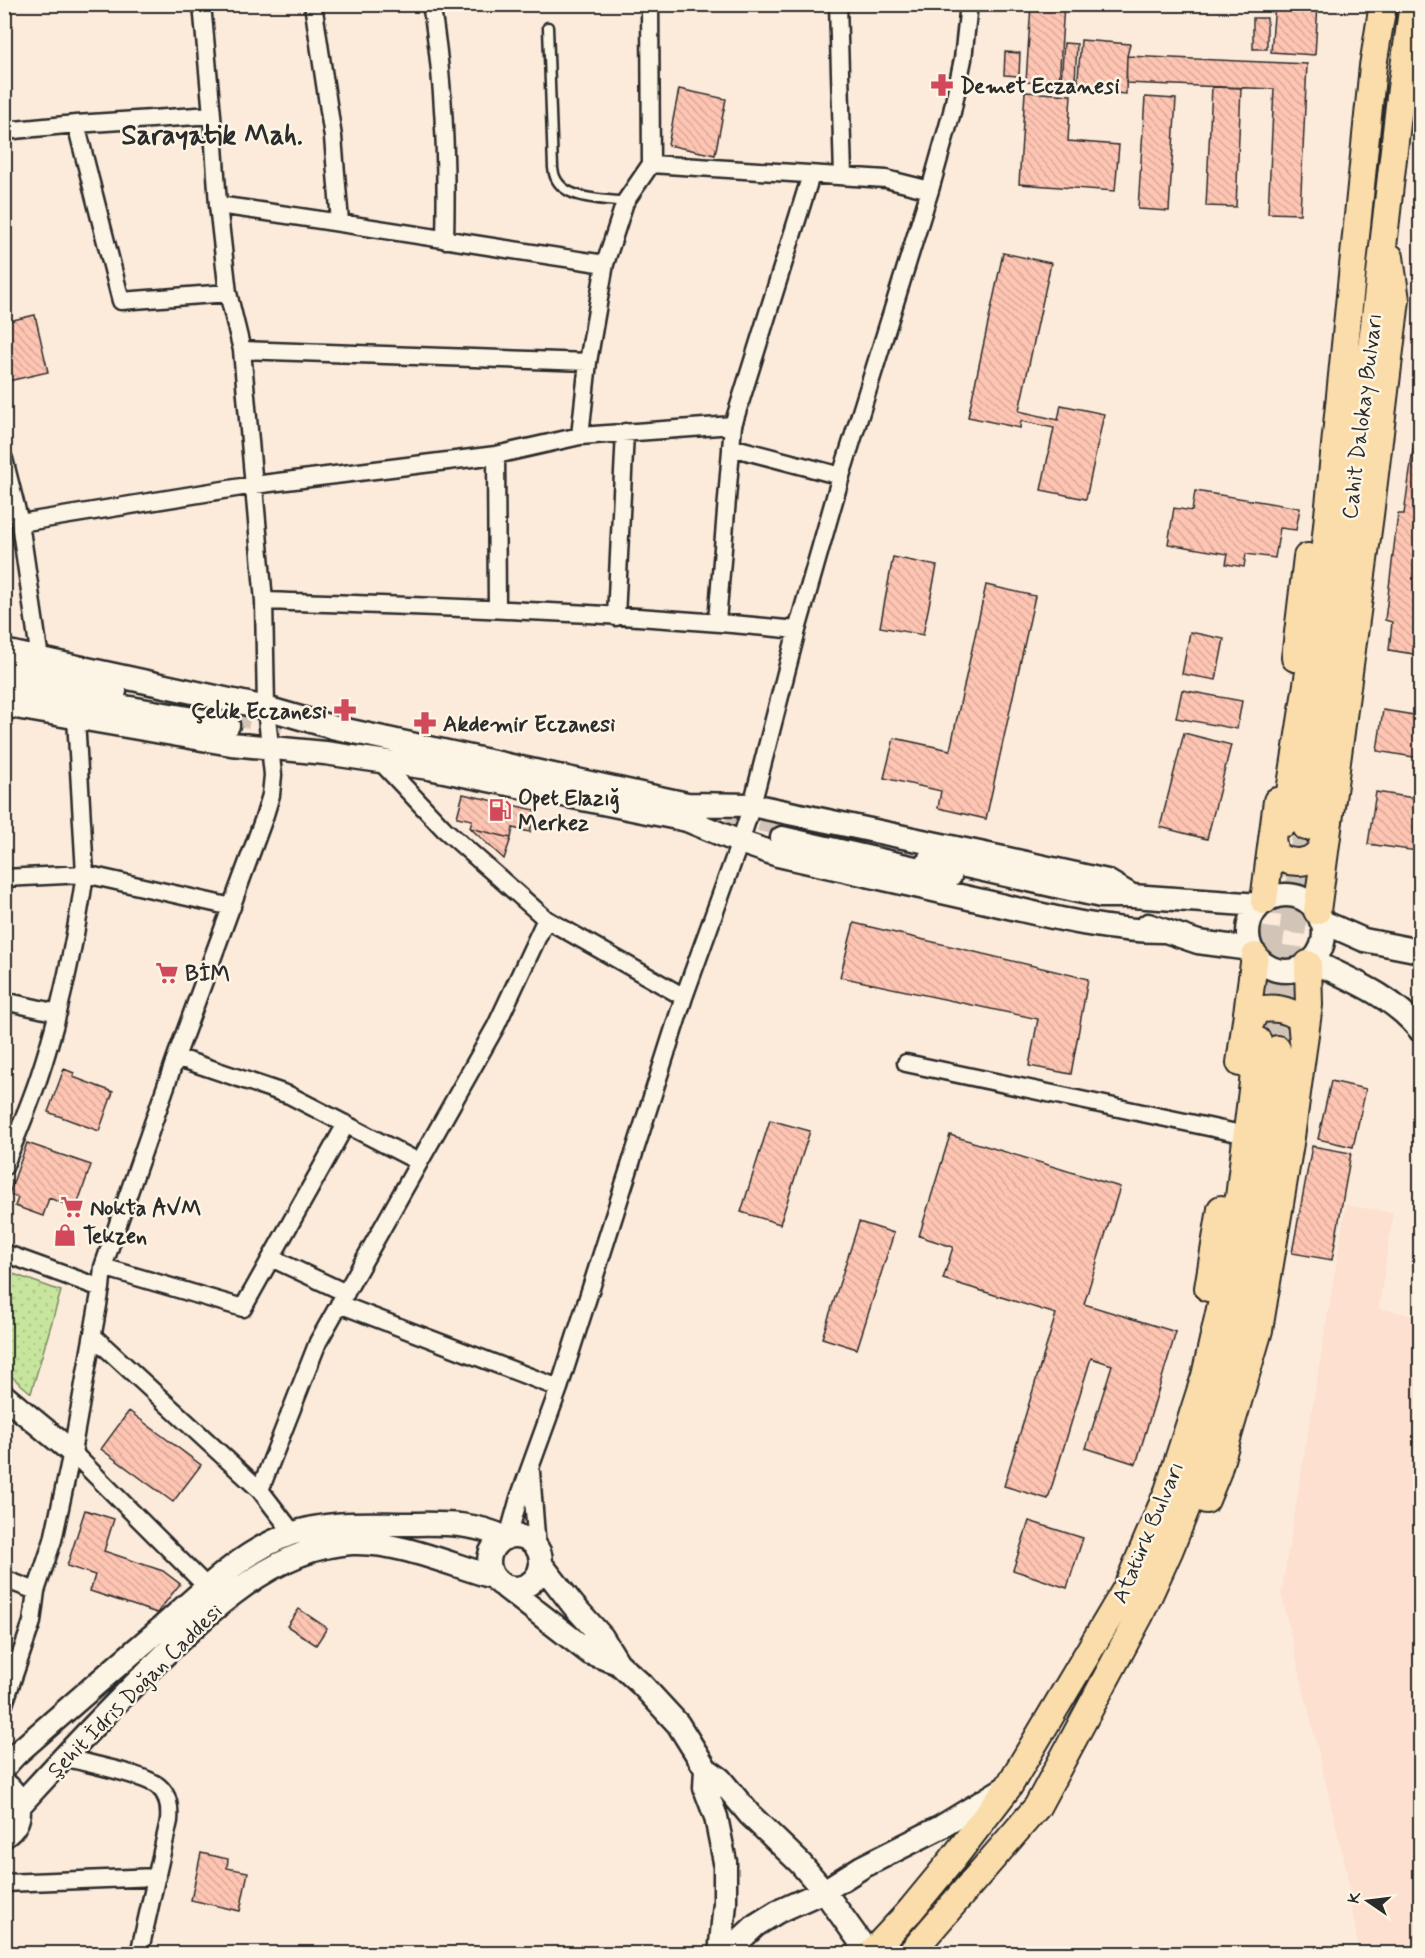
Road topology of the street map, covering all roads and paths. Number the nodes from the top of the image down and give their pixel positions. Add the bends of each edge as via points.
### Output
1 (202, 4) edge
2 (313, 4) edge
3 (431, 4) edge
4 (650, 4) edge
5 (838, 4) edge
6 (969, 4) edge
7 (1383, 4) edge
8 (1413, 4) edge
9 (548, 27) dead end
10 (212, 115) junction
11 (76, 124) junction
12 (4, 131) edge
13 (651, 164) junction
14 (811, 175) junction
15 (843, 176) junction
16 (930, 190) junction
17 (625, 202) junction
18 (218, 205) junction
19 (340, 222) junction
20 (445, 240) junction
21 (605, 264) junction
22 (228, 293) junction
23 (242, 350) junction
24 (588, 362) junction
25 (733, 425) junction
26 (626, 432) junction
27 (580, 436) junction
28 (731, 447) junction
29 (496, 455) junction
30 (4, 459) edge
31 (841, 476) junction
32 (254, 485) junction
33 (20, 523) junction
34 (264, 601) junction
35 (497, 609) junction
36 (616, 617) junction
37 (717, 622) junction
38 (797, 630) junction
39 (4, 651) edge
40 (40, 659) junction
41 (4, 669) edge
42 (4, 686) edge
43 (4, 705) edge
44 (266, 708) junction
45 (76, 718) junction
46 (270, 748) junction
47 (379, 760) junction
48 (752, 805) junction
49 (1298, 830) junction
50 (740, 843) junction
51 (85, 874) junction
52 (4, 878) edge
53 (1132, 896) junction
54 (1262, 903) junction
55 (232, 907) junction
56 (1319, 916) junction
57 (546, 919) junction
58 (1162, 931) junction
59 (1420, 951) edge
60 (1253, 953) junction
61 (1310, 962) junction
62 (684, 997) junction
63 (4, 1001) edge
64 (58, 1013) junction
65 (1420, 1030) edge
66 (1259, 1044) junction
67 (1304, 1044) junction
68 (176, 1057) junction
69 (906, 1063) dead end
70 (346, 1124) junction
71 (1232, 1132) junction
72 (419, 1162) junction
73 (4, 1167) edge
74 (4, 1253) edge
75 (271, 1258) junction
76 (103, 1268) junction
77 (101, 1288) junction
78 (343, 1298) junction
79 (93, 1336) junction
80 (559, 1388) junction
81 (4, 1396) edge
82 (72, 1452) junction
83 (531, 1468) junction
84 (260, 1490) junction
85 (293, 1533) junction
86 (507, 1537) junction
87 (539, 1556) junction
88 (4, 1579) edge
89 (499, 1582) junction
90 (207, 1587) junction
91 (36, 1591) junction
92 (618, 1663) junction
93 (4, 1704) edge
94 (64, 1757) junction
95 (4, 1767) edge
96 (706, 1769) junction
97 (4, 1783) edge
98 (1009, 1786) junction
99 (19, 1806) junction
100 (1037, 1807) junction
101 (4, 1836) edge
102 (157, 1876) junction
103 (4, 1883) edge
104 (824, 1891) junction
105 (139, 1953) edge
106 (720, 1953) edge
107 (725, 1953) edge
108 (869, 1953) edge
109 (910, 1953) edge

1 - 10 street
2 - 19 street via 333,136
3 - 20 street via 446,132
4 - 13 street
5 - 15 street
6 - 16 street via 952,112
7 - 49 main road via 1355,238 1340,270
8 - 49 main road, Cahit Dalokay Bulvarı via 1374,326
9 - 17 lane via 555,179 568,192
10 - 11 street
10 - 18 street
11 - 12 street
11 - 22 street via 121,302
13 - 14 street
13 - 17 street
14 - 15 street
14 - 25 street
15 - 16 street via 886,179
16 - 31 street
17 - 21 street
18 - 19 street
18 - 22 street
19 - 20 street
20 - 21 street
21 - 24 street
22 - 23 street
23 - 24 street
23 - 32 street
24 - 27 street
25 - 26 street
25 - 28 street
26 - 27 street
26 - 36 street
27 - 29 street
28 - 31 street
28 - 37 street
29 - 32 street
29 - 35 street
30 - 33 street
31 - 38 street
32 - 33 street
32 - 34 street
33 - 40 street
34 - 35 street
34 - 44 street
35 - 36 street
36 - 37 street
37 - 38 street
38 - 48 street
39 - 40 main road
40 - 44 main road
41 - 42 main road via 228,719
43 - 45 main road
44 - 46 street
44 - 48 main road via 687,804
45 - 46 main road
45 - 51 street
46 - 47 main road
46 - 55 street via 271,795
47 - 50 main road via 687,820
47 - 57 street via 444,829
48 - 50 street
48 - 53 main road via 1107,880
49 - 54 main road
49 - 56 main road
50 - 58 main road via 778,855 1080,922 1133,931
50 - 62 street
51 - 52 street
51 - 55 street
51 - 64 street
53 - 54 main road
53 - 58 main road via 1101,896 783,831 1138,920
54 - 56 main road via 1276,896 1300,897
54 - 60 main road via 1249,921 1247,933
55 - 68 street
56 - 59 main road via 1364,940
56 - 61 main road via 1323,939
57 - 62 street
57 - 72 street via 496,1026
58 - 60 main road
60 - 61 main road via 1264,965 1276,970 1301,968
60 - 66 main road
61 - 65 main road via 1390,1001
61 - 67 main road
62 - 80 street
63 - 64 street
64 - 73 street via 39,1077
66 - 67 main road via 1256,1010 1278,1008 1301,1019
66 - 71 main road
66 - 98 main road, Atatürk Bulvarı via 1232,1255 1205,1376 1168,1491 1127,1587
66 - 100 main road, Atatürk Bulvarı via 1248,1270 1197,1479 1140,1615
67 - 100 main road via 1259,1330 1217,1473 1160,1608 1100,1722
68 - 70 street via 289,1095
68 - 76 street
69 - 71 street
70 - 72 street
70 - 75 street
71 - 98 main road via 1214,1259 1197,1342 1156,1482
72 - 78 street
74 - 77 street
75 - 76 street via 243,1308
75 - 78 street
76 - 77 street
77 - 79 street
78 - 80 street
78 - 84 street via 318,1342
79 - 82 street
79 - 84 street
80 - 83 street
81 - 82 main road
82 - 90 street
82 - 91 street via 53,1540
83 - 86 street
83 - 87 street
84 - 85 street
85 - 86 main road via 338,1524 463,1524
85 - 90 main road via 253,1552
86 - 87 main road via 524,1538
86 - 89 main road via 490,1553 489,1569
87 - 89 main road via 539,1572 529,1585 513,1589
87 - 92 main road, Şehit İdris Doğan Caddesi
88 - 91 street
89 - 92 main road, Şehit İdris Doğan Caddesi via 590,1653
89 - 94 main road, Şehit İdris Doğan Caddesi via 417,1553 374,1543 327,1546 308,1552 258,1576 215,1608
90 - 95 main road
91 - 93 street via 32,1622
92 - 96 main road, Şehit İdris Doğan Caddesi via 678,1724
94 - 99 main road, Şehit İdris Doğan Caddesi
94 - 102 street via 145,1779 159,1787 170,1809
96 - 104 main road via 720,1779
96 - 106 main road, Şehit İdris Doğan Caddesi via 705,1788 716,1817 725,1862
97 - 99 main road via 11,1788
98 - 104 main road
98 - 108 main road, Atatürk Bulvarı via 910,1911
99 - 101 main road via 15,1826
100 - 109 main road, Atatürk Bulvarı
102 - 103 street
102 - 105 street
104 - 107 main road via 756,1925
104 - 108 main road

